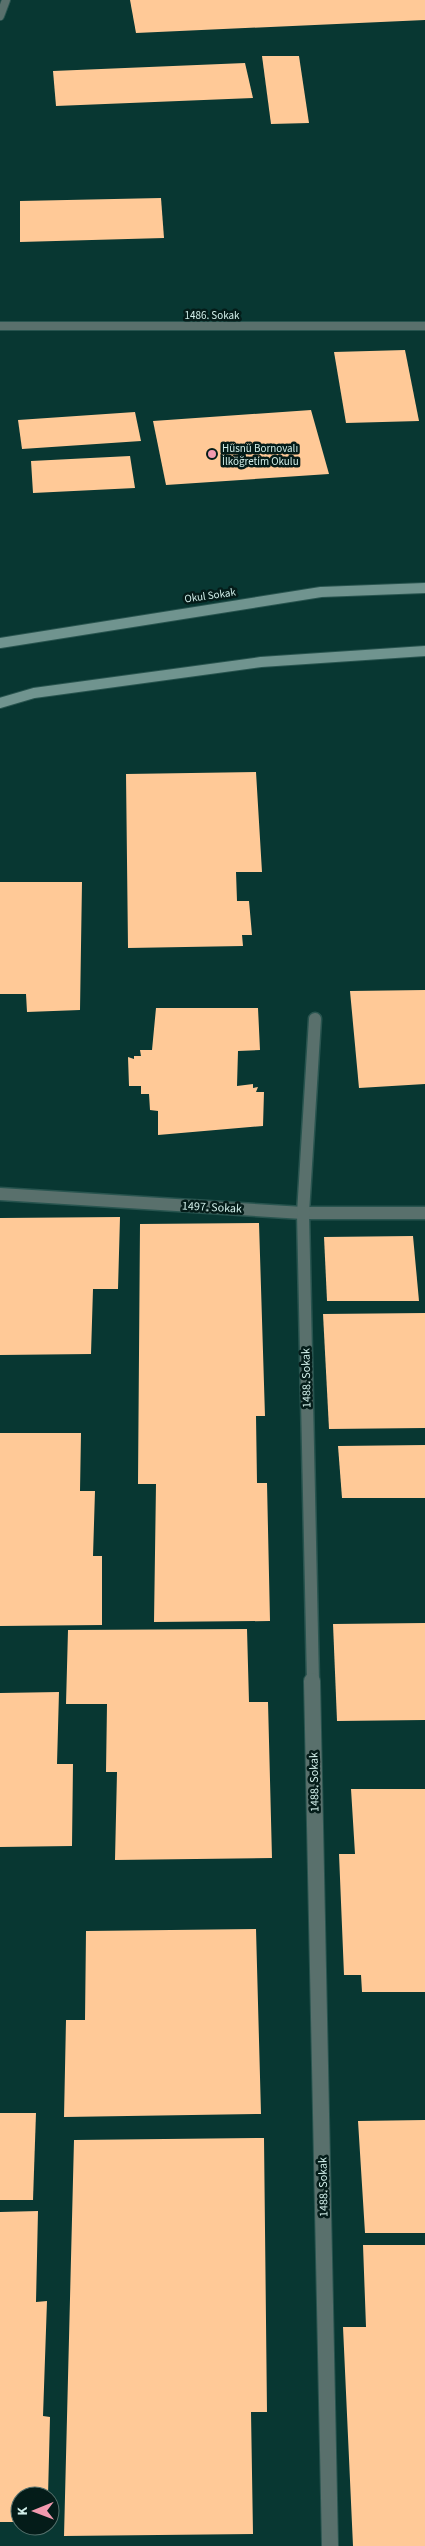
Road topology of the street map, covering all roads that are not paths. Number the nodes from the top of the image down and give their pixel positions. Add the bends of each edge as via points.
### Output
1 (6, 0) edge
2 (0, 16) edge
3 (0, 326) edge
4 (425, 326) edge
5 (425, 588) edge
6 (0, 644) edge
7 (425, 651) edge
8 (0, 703) edge
9 (315, 1019) dead end
10 (0, 1194) edge
11 (303, 1213) junction
12 (425, 1213) edge
13 (330, 2546) edge

1 - 2 street
3 - 4 street, 1486. Sokak
5 - 6 main road, Okul Sokak via 321,592
7 - 8 main road via 261,662 34,693
9 - 11 street, 1488. Sokak
10 - 11 street, 1497. Sokak
11 - 12 street, 1497. Sokak
11 - 13 street, 1488. Sokak

